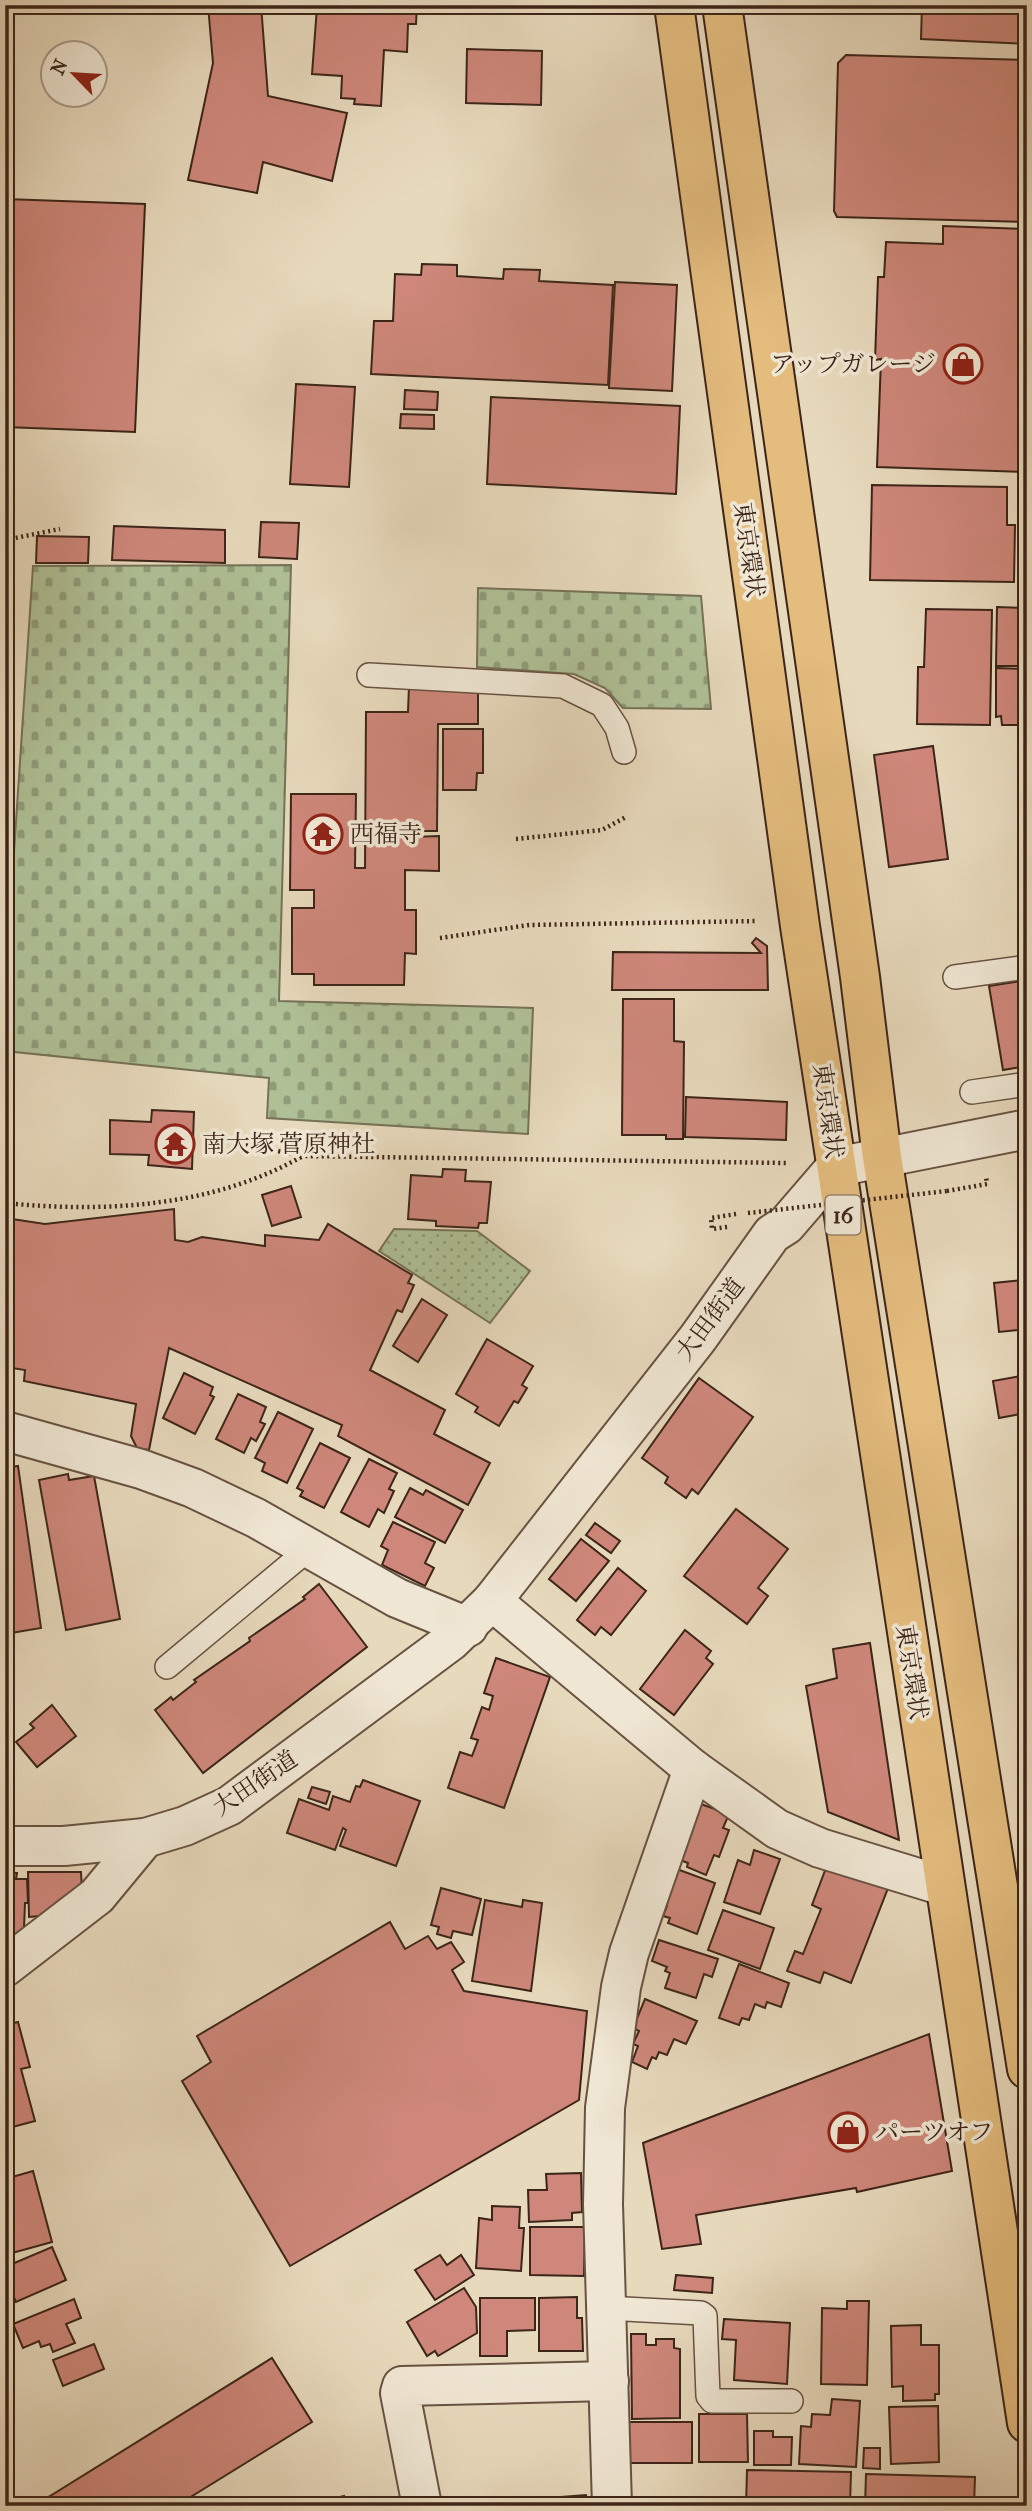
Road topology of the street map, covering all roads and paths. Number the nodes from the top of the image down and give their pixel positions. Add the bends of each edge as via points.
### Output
1 (674, 5) edge
2 (722, 5) edge
3 (60, 529) dead end
4 (5, 540) edge
5 (369, 675) dead end
6 (624, 752) dead end
7 (626, 817) dead end
8 (516, 839) dead end
9 (760, 921) dead end
10 (440, 938) dead end
11 (1027, 967) edge
12 (955, 977) dead end
13 (1027, 1084) edge
14 (972, 1092) dead end
15 (1027, 1129) edge
16 (235, 1143) dead end
17 (304, 1156) junction
18 (882, 1157) junction
19 (793, 1163) dead end
20 (836, 1167) junction
21 (947, 1191) dead end
22 (5, 1203) edge
23 (748, 1213) dead end
24 (5, 1431) edge
25 (310, 1548) junction
26 (480, 1614) junction
27 (167, 1667) dead end
28 (693, 1769) junction
29 (145, 1838) junction
30 (5, 1846) edge
31 (944, 1886) junction
32 (5, 1968) edge
33 (1023, 2017) edge
34 (1027, 2069) edge
35 (606, 2308) junction
36 (609, 2381) junction
37 (791, 2401) dead end
38 (1027, 2423) edge
39 (422, 2506) edge
40 (612, 2506) edge

1 - 20 highway, 東京環状 / 16
2 - 18 highway, 東京環状 / 16
3 - 4 path
5 - 6 lane via 563,686 602,705 617,728
7 - 8 path via 602,830
9 - 10 path via 529,925
11 - 12 lane
13 - 14 lane
15 - 18 street
16 - 17 path
17 - 19 path
17 - 22 path via 211,1195 60,1209
18 - 20 street
18 - 33 highway, 東京環状 / 16
20 - 26 street, 大田街道 via 786,1225 772,1234 698,1338
20 - 31 highway, 東京環状 / 16
21 - 23 path, bridge
24 - 25 street via 193,1488
25 - 26 street via 397,1598
25 - 27 lane
26 - 28 street
26 - 29 street, 大田街道 via 229,1806
28 - 31 street via 777,1829 820,1848
28 - 35 street via 621,1987 605,2108
29 - 30 street, 大田街道
29 - 32 street via 97,1896
31 - 38 highway, 東京環状 / 16
33 - 34 highway, 東京環状 / 16
35 - 36 street
35 - 37 lane via 701,2313 705,2316 708,2396 712,2401
36 - 39 street via 402,2386
36 - 40 street

